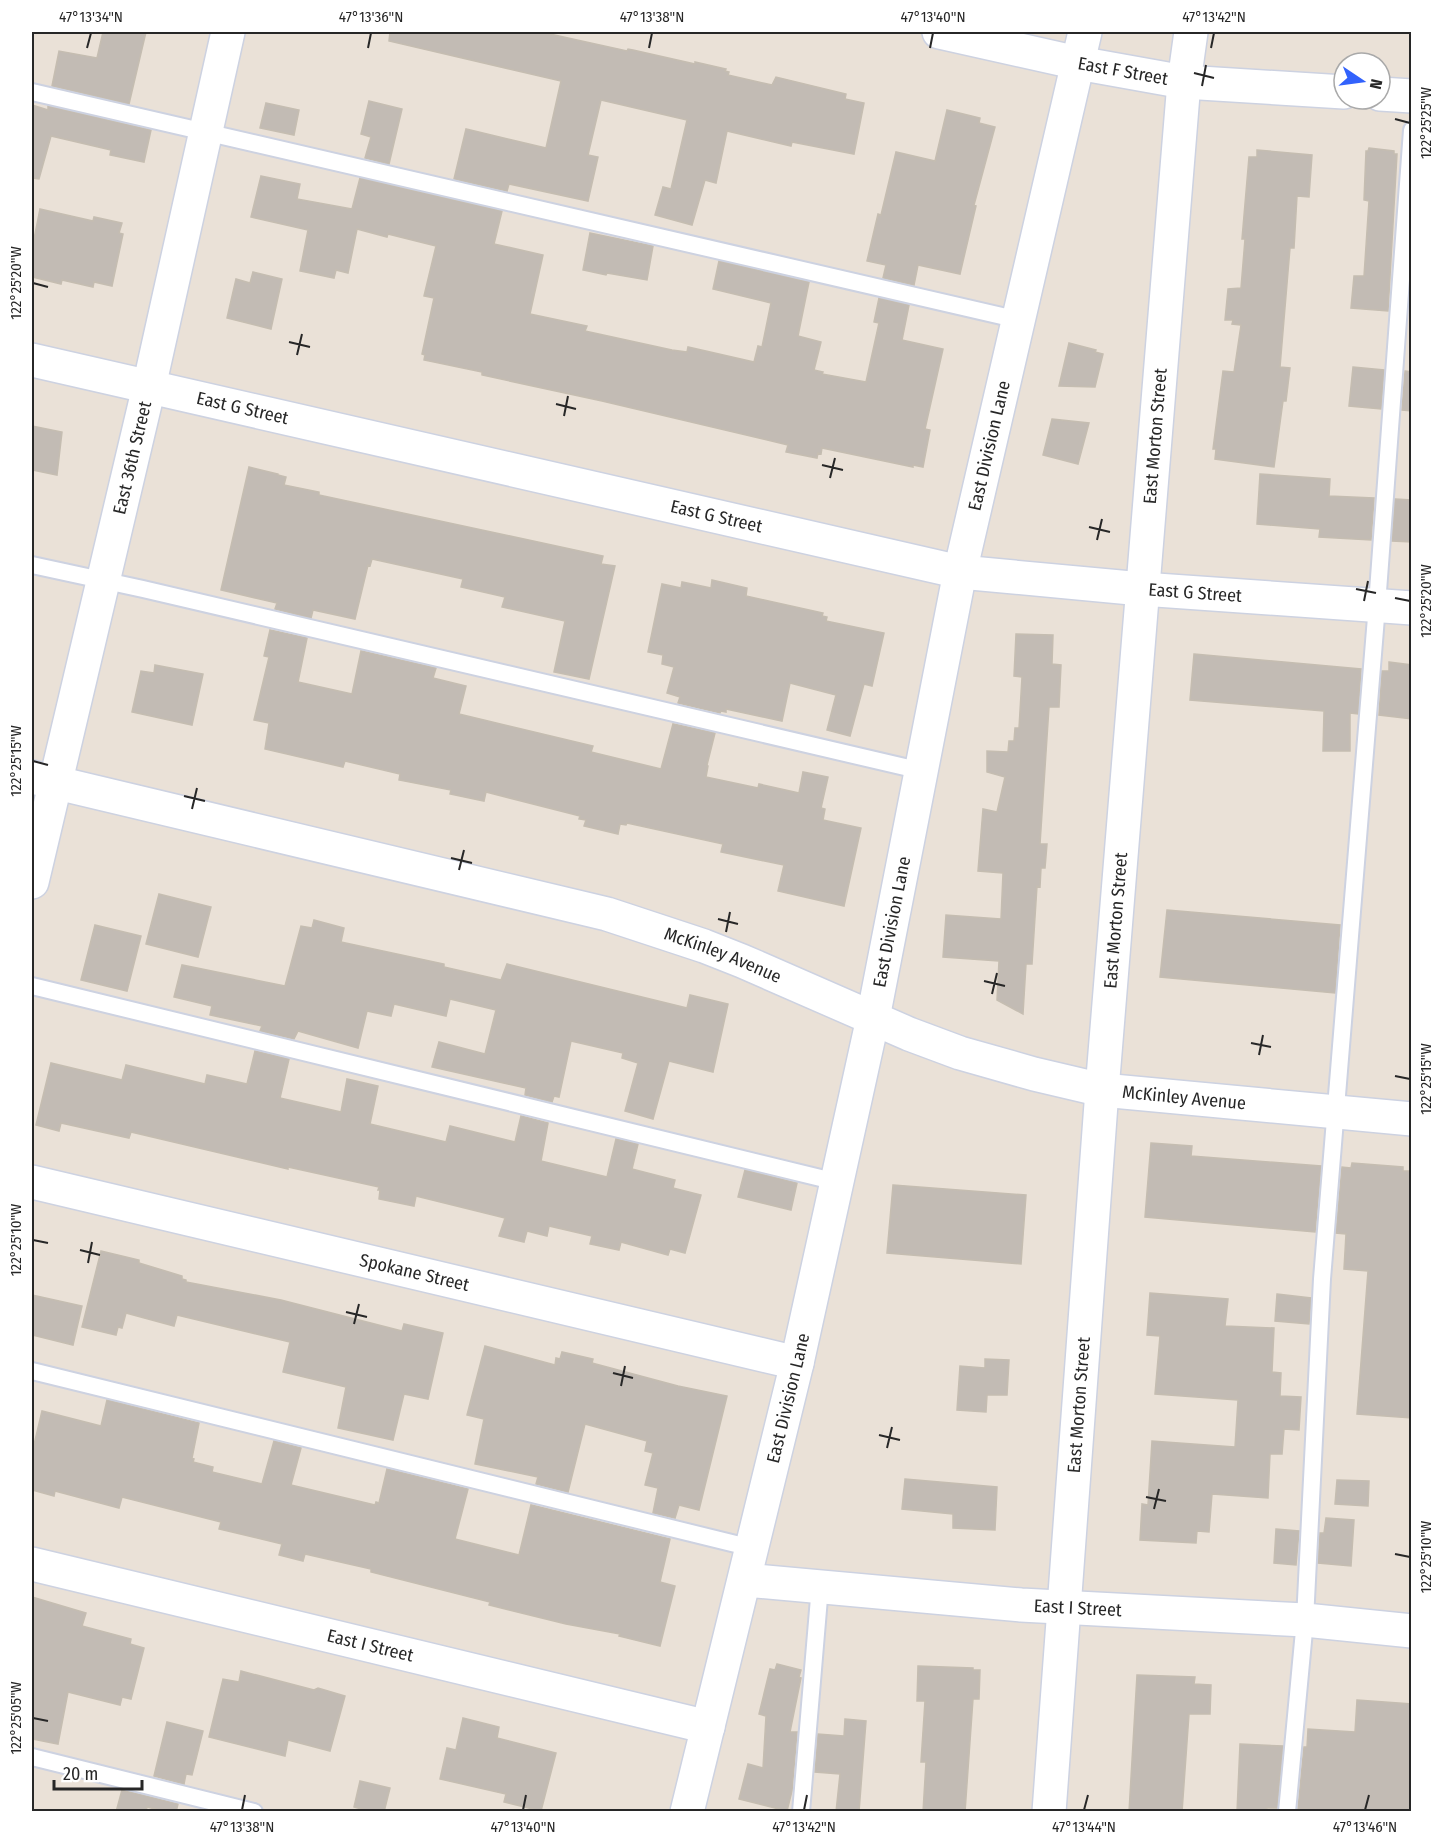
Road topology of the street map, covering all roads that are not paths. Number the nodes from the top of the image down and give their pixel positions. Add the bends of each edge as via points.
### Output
1 (228, 32) edge
2 (939, 32) edge
3 (1085, 32) edge
4 (1191, 32) edge
5 (1078, 63) junction
6 (1184, 82) junction
7 (1332, 91) edge
8 (32, 92) edge
9 (1392, 95) edge
10 (1412, 96) edge
11 (1412, 130) edge
12 (206, 131) junction
13 (1018, 320) junction
14 (32, 360) edge
15 (149, 387) junction
16 (32, 565) edge
17 (960, 572) junction
18 (104, 581) junction
19 (1142, 589) junction
20 (1377, 605) junction
21 (1412, 608) edge
22 (922, 771) junction
23 (44, 780) edge
24 (32, 882) edge
25 (32, 986) edge
26 (873, 1018) junction
27 (1102, 1090) junction
28 (1335, 1112) junction
29 (1412, 1119) edge
30 (32, 1182) edge
31 (837, 1182) junction
32 (797, 1363) junction
33 (32, 1371) edge
34 (752, 1548) junction
35 (32, 1564) edge
36 (745, 1580) junction
37 (820, 1586) junction
38 (1064, 1606) junction
39 (1305, 1620) junction
40 (1412, 1631) edge
41 (708, 1727) junction
42 (32, 1757) edge
43 (254, 1812) edge
44 (687, 1812) edge
45 (801, 1812) edge
46 (1049, 1812) edge
47 (1287, 1812) edge

1 - 12 street, East 36th Street
2 - 5 street, East F Street
3 - 5 street, East Division Lane
4 - 6 street, East Morton Street
5 - 6 street, East F Street
5 - 13 street, East Division Lane
6 - 7 street, East F Street
6 - 19 street, East Morton Street
8 - 12 lane
9 - 10 street
11 - 20 lane
12 - 13 lane
12 - 15 street, East 36th Street
13 - 17 street, East Division Lane
14 - 15 street, East G Street
15 - 17 street, East G Street
15 - 18 street, East 36th Street
16 - 18 lane
17 - 19 street, East G Street
17 - 22 street, East Division Lane
18 - 22 lane
18 - 23 street, East 36th Street
19 - 20 street, East G Street
19 - 27 street, East Morton Street
20 - 21 street, East G Street
20 - 28 lane
22 - 26 street, East Division Lane
23 - 24 street, East 36th Street
23 - 26 street, McKinley Avenue via 607,914 713,950
25 - 31 lane
26 - 27 street, McKinley Avenue via 960,1053
26 - 31 street, East Division Lane
27 - 28 street, McKinley Avenue
27 - 38 street, East Morton Street
28 - 29 street, McKinley Avenue
28 - 39 lane via 1322,1279
30 - 32 street, Spokane Street
31 - 32 street, East Division Lane
32 - 34 street, East Division Lane
33 - 34 lane
34 - 36 street, East Division Lane
35 - 41 street, East I Street
36 - 37 street, East I Street
36 - 41 street, East Division Lane
37 - 38 street, East I Street
37 - 45 lane
38 - 39 street, East I Street
38 - 46 street, East Morton Street
39 - 40 street, East I Street
39 - 47 lane
41 - 44 street, East Division Lane
42 - 43 lane

